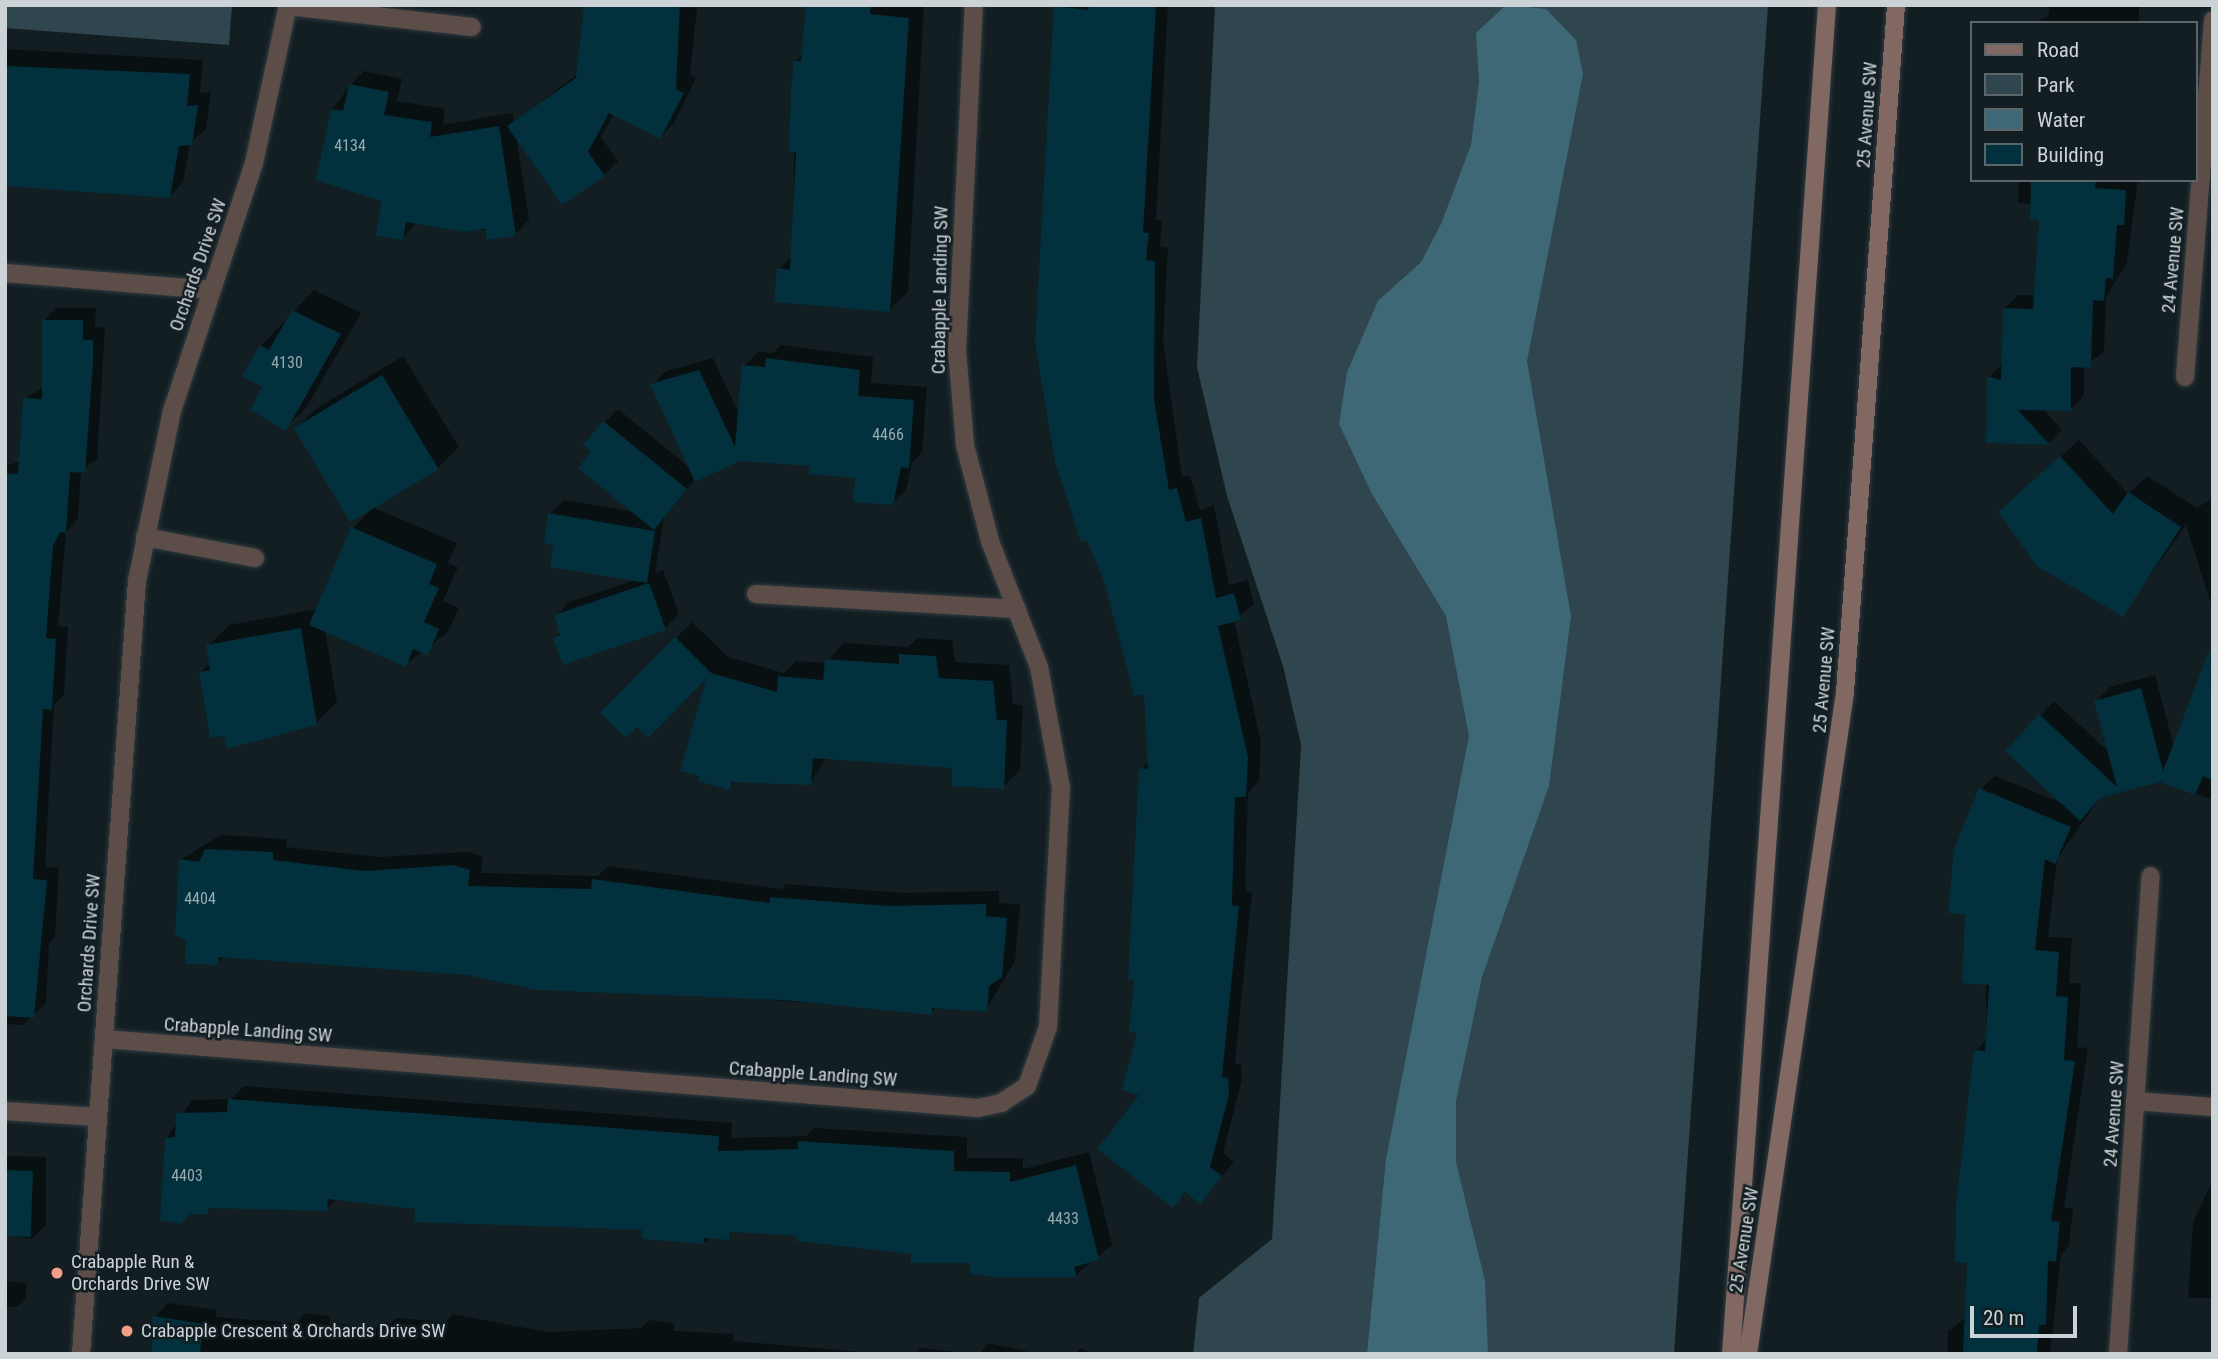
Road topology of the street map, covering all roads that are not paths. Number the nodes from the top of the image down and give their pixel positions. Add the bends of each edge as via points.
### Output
1 (974, 5) edge
2 (1826, 5) edge
3 (1896, 5) edge
4 (288, 6) edge
5 (2213, 20) edge
6 (472, 27) dead end
7 (5, 273) edge
8 (211, 290) junction
9 (2185, 377) dead end
10 (145, 537) junction
11 (255, 558) dead end
12 (757, 594) dead end
13 (1017, 608) junction
14 (2151, 876) dead end
15 (104, 1040) junction
16 (2135, 1101) junction
17 (2213, 1107) edge
18 (5, 1111) edge
19 (98, 1117) junction
20 (81, 1354) edge
21 (1731, 1354) edge
22 (1748, 1354) edge
23 (2118, 1354) edge

1 - 13 street, Crabapple Landing SW via 957,350 975,489
2 - 21 main road, 25 Avenue SW
3 - 22 main road, 25 Avenue SW via 1845,692
4 - 6 street, Orchards Drive SW
4 - 8 street, Orchards Drive SW via 254,163
5 - 9 street, 24 Avenue SW
7 - 8 street
8 - 10 street, Orchards Drive SW via 172,411
10 - 11 street
10 - 15 street, Orchards Drive SW via 131,634
12 - 13 street
13 - 15 street, Crabapple Landing SW via 1050,707 1061,837 1048,1027 1027,1086 1001,1103 978,1108
14 - 16 street, 24 Avenue SW
15 - 19 street, Orchards Drive SW
16 - 17 street
16 - 23 street, 24 Avenue SW
18 - 19 street
19 - 20 street, Orchards Drive SW

